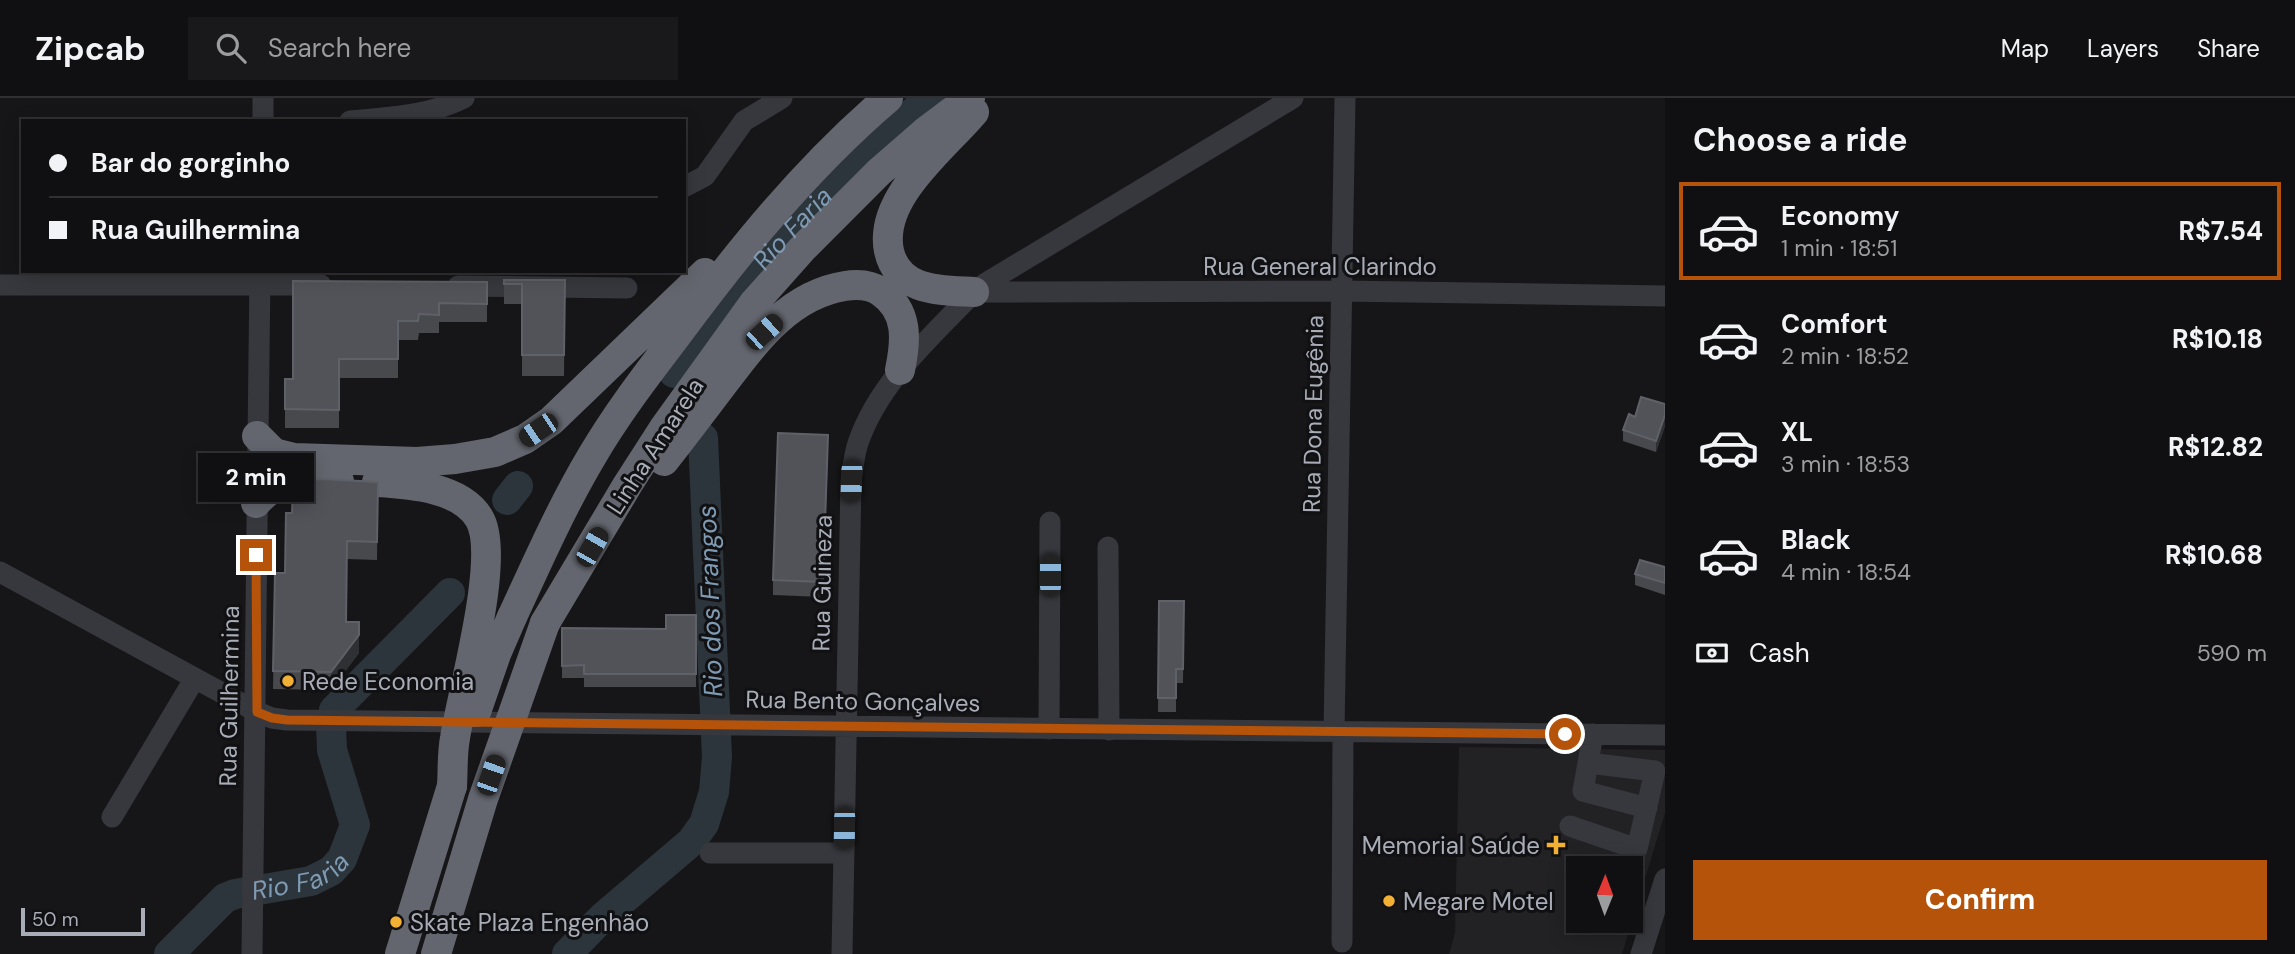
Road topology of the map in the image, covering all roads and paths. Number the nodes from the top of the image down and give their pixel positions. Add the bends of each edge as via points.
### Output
1 (263, 98) edge
2 (464, 98) edge
3 (782, 98) edge
4 (888, 98) edge
5 (970, 98) edge
6 (985, 98) edge
7 (1293, 98) edge
8 (1345, 98) edge
9 (263, 119) edge
10 (373, 119) edge
11 (686, 186) edge
12 (754, 236) junction
13 (260, 278) edge
14 (589, 279) edge
15 (0, 285) edge
16 (342, 285) edge
17 (438, 286) edge
18 (627, 288) dead end
19 (1341, 291) junction
20 (974, 292) junction
21 (1665, 296) edge
22 (900, 370) junction
23 (257, 436) junction
24 (256, 503) junction
25 (1050, 522) dead end
26 (592, 547) junction
27 (1108, 547) dead end
28 (0, 572) edge
29 (195, 678) junction
30 (257, 712) junction
31 (845, 727) junction
32 (1049, 729) junction
33 (1109, 730) junction
34 (1339, 732) junction
35 (1592, 734) junction
36 (1665, 735) edge
37 (1588, 763) junction
38 (453, 786) junction
39 (1647, 808) junction
40 (112, 817) dead end
41 (1570, 826) dead end
42 (710, 853) dead end
43 (844, 853) junction
44 (1665, 879) edge
45 (1342, 942) dead end
46 (252, 954) edge
47 (400, 954) edge
48 (436, 954) edge
49 (842, 954) edge
50 (1642, 954) edge

1 - 9 street
2 - 10 street via 436,110
3 - 11 street via 744,121 705,176
4 - 12 highway, Linha Amarela via 839,141
5 - 26 highway, Linha Amarela via 879,172 754,303 664,428
6 - 20 highway via 906,190 895,206 887,239 895,268 916,285
7 - 20 street, Rua Guineza
8 - 19 street, Rua Dona Eugênia
12 - 23 highway via 705,273 551,421 495,452 417,461 294,458 274,453
12 - 38 highway, Linha Amarela, bridge via 635,391 559,516 482,692
13 - 15 street
13 - 16 street
13 - 23 street, Rua Guilhermina
14 - 17 street
14 - 18 street
19 - 20 street, Rua General Clarindo
19 - 21 street, Rua General Clarindo
19 - 34 street, Rua Dona Eugênia
20 - 22 street, Rua Guineza
22 - 26 highway via 905,331 901,315 879,290 851,285 808,299 764,332
22 - 31 street, Rua Guineza via 870,415 854,455
23 - 24 street, Rua Guilhermina
24 - 30 street, Rua Guilhermina
24 - 38 highway, bridge via 266,491 292,480 377,482 446,494 478,516 485,529 487,561 454,741
25 - 32 street
26 - 48 highway, Linha Amarela, bridge via 545,623 486,787
27 - 33 street
28 - 29 street, Rua Bento Gonçalves
29 - 30 street, Rua Bento Gonçalves
29 - 40 street
30 - 31 street, Rua Bento Gonçalves via 312,721
30 - 46 street, Rua Guilhermina
31 - 32 street, Rua Bento Gonçalves
31 - 43 street, Rua Guineza
32 - 33 street, Rua Bento Gonçalves
33 - 34 street, Rua Bento Gonçalves
34 - 35 street, Rua Bento Gonçalves
34 - 45 street
35 - 36 street, Rua Bento Gonçalves
35 - 37 street
37 - 39 street via 1583,791
37 - 39 street via 1655,772
38 - 47 highway, Linha Amarela
39 - 41 street via 1637,849
42 - 43 street
43 - 49 street, Rua Guineza
44 - 50 street

